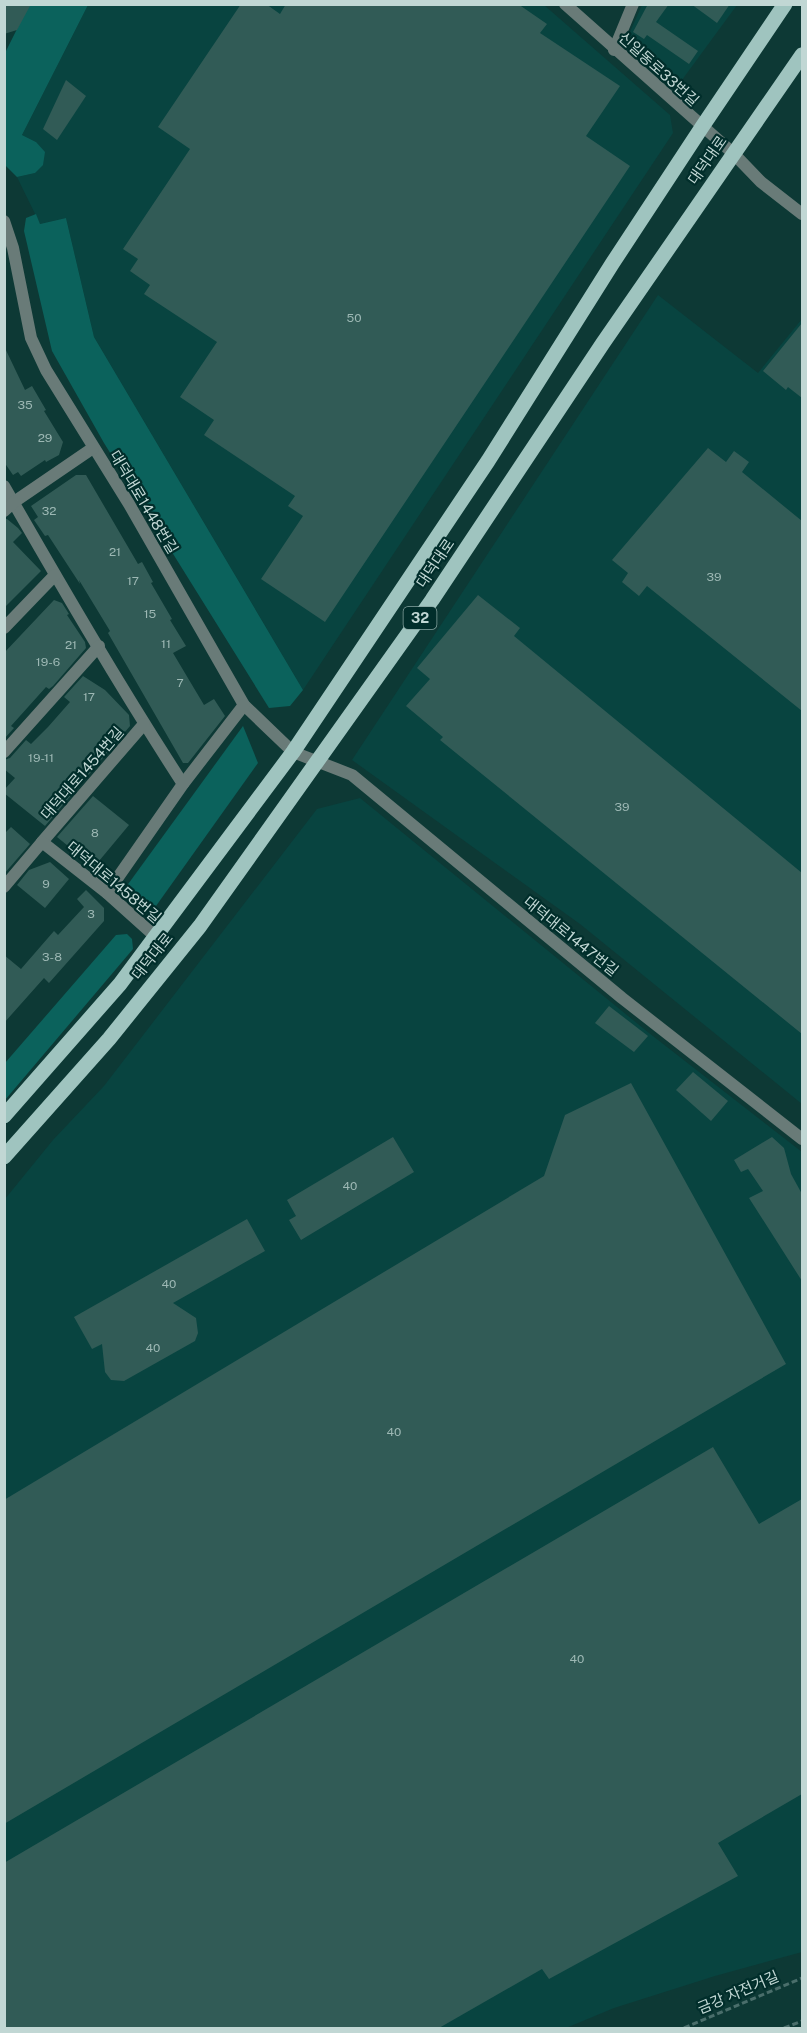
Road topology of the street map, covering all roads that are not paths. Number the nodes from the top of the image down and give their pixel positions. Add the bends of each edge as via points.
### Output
1 (565, 4) edge
2 (633, 4) edge
3 (785, 4) edge
4 (614, 50) junction
5 (802, 55) edge
6 (702, 127) junction
7 (734, 154) junction
8 (802, 214) edge
9 (4, 221) edge
10 (93, 448) junction
11 (4, 486) edge
12 (9, 507) edge
13 (55, 575) junction
14 (4, 628) edge
15 (99, 646) junction
16 (244, 705) junction
17 (144, 724) junction
18 (4, 752) edge
19 (293, 752) junction
20 (317, 763) junction
21 (183, 784) junction
22 (42, 842) junction
23 (4, 887) edge
24 (107, 893) junction
25 (156, 937) junction
26 (4, 1116) edge
27 (802, 1139) edge
28 (4, 1157) edge

1 - 4 street, 신일동로33번길
2 - 4 street
3 - 6 main road, 대덕대로 / 32
4 - 6 street, 신일동로33번길
5 - 7 main road, 대덕대로 / 32
6 - 7 street, 신일동로33번길
6 - 19 main road, 대덕대로 / 32 via 488,461
7 - 8 street, 신일동로33번길 via 761,182
7 - 20 main road, 대덕대로 / 32
9 - 10 street, 대덕대로1448번길 via 31,338
10 - 12 street
10 - 16 street, 대덕대로1448번길
11 - 12 street, 대덕대로1454번길
12 - 13 street, 대덕대로1454번길
13 - 14 street
13 - 15 street, 대덕대로1454번길
15 - 17 street, 대덕대로1454번길
15 - 18 street
16 - 19 street, 대덕대로1448번길
16 - 21 street
17 - 21 street, 대덕대로1454번길
17 - 22 street, 대덕대로1454번길
19 - 20 street, 대덕대로1448번길
19 - 25 main road, 대덕대로 / 32
20 - 27 street, 대덕대로1447번길 via 352,775 622,998
20 - 28 main road, 대덕대로 / 32 via 186,944 109,1039
21 - 24 street
22 - 23 street
22 - 24 street, 대덕대로1458번길
24 - 25 street, 대덕대로1458번길
25 - 26 main road, 대덕대로 / 32

